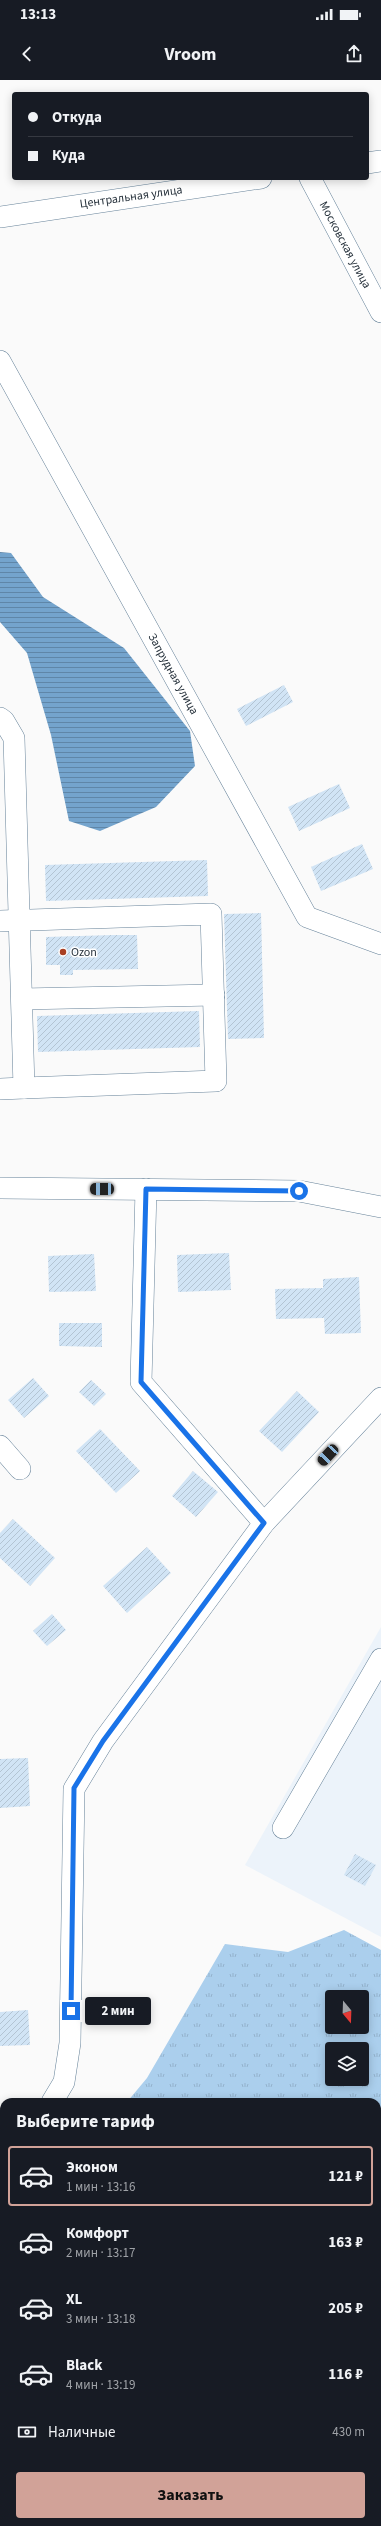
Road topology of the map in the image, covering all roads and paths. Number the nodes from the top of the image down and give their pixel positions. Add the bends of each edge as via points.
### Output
1 (381, 161) edge
2 (369, 163) edge
3 (248, 180) edge
4 (311, 180) edge
5 (0, 217) edge
6 (381, 312) edge
7 (0, 361) edge
8 (0, 718) edge
9 (10, 921) edge
10 (381, 944) edge
11 (214, 995) junction
12 (22, 999) junction
13 (24, 1088) junction
14 (0, 1089) edge
15 (0, 1188) edge
16 (146, 1189) junction
17 (381, 1206) edge
18 (381, 1398) edge
19 (0, 1446) edge
20 (20, 1469) dead end
21 (264, 1523) junction
22 (381, 1659) edge
23 (283, 1828) dead end
24 (54, 2098) edge

1 - 2 street
3 - 5 street, Центральная улица
4 - 6 street, Московская улица
7 - 10 street, Запрудная улица via 307,917
8 - 9 street via 14,738
9 - 11 street via 211,914
9 - 12 street
11 - 12 street
11 - 13 street via 216,1081
12 - 13 street
13 - 14 street
15 - 16 street
16 - 17 street via 299,1191
16 - 21 street via 141,1382
18 - 21 street
19 - 20 street
21 - 24 street via 103,1741 74,1788 70,2043 64,2082
22 - 23 street

